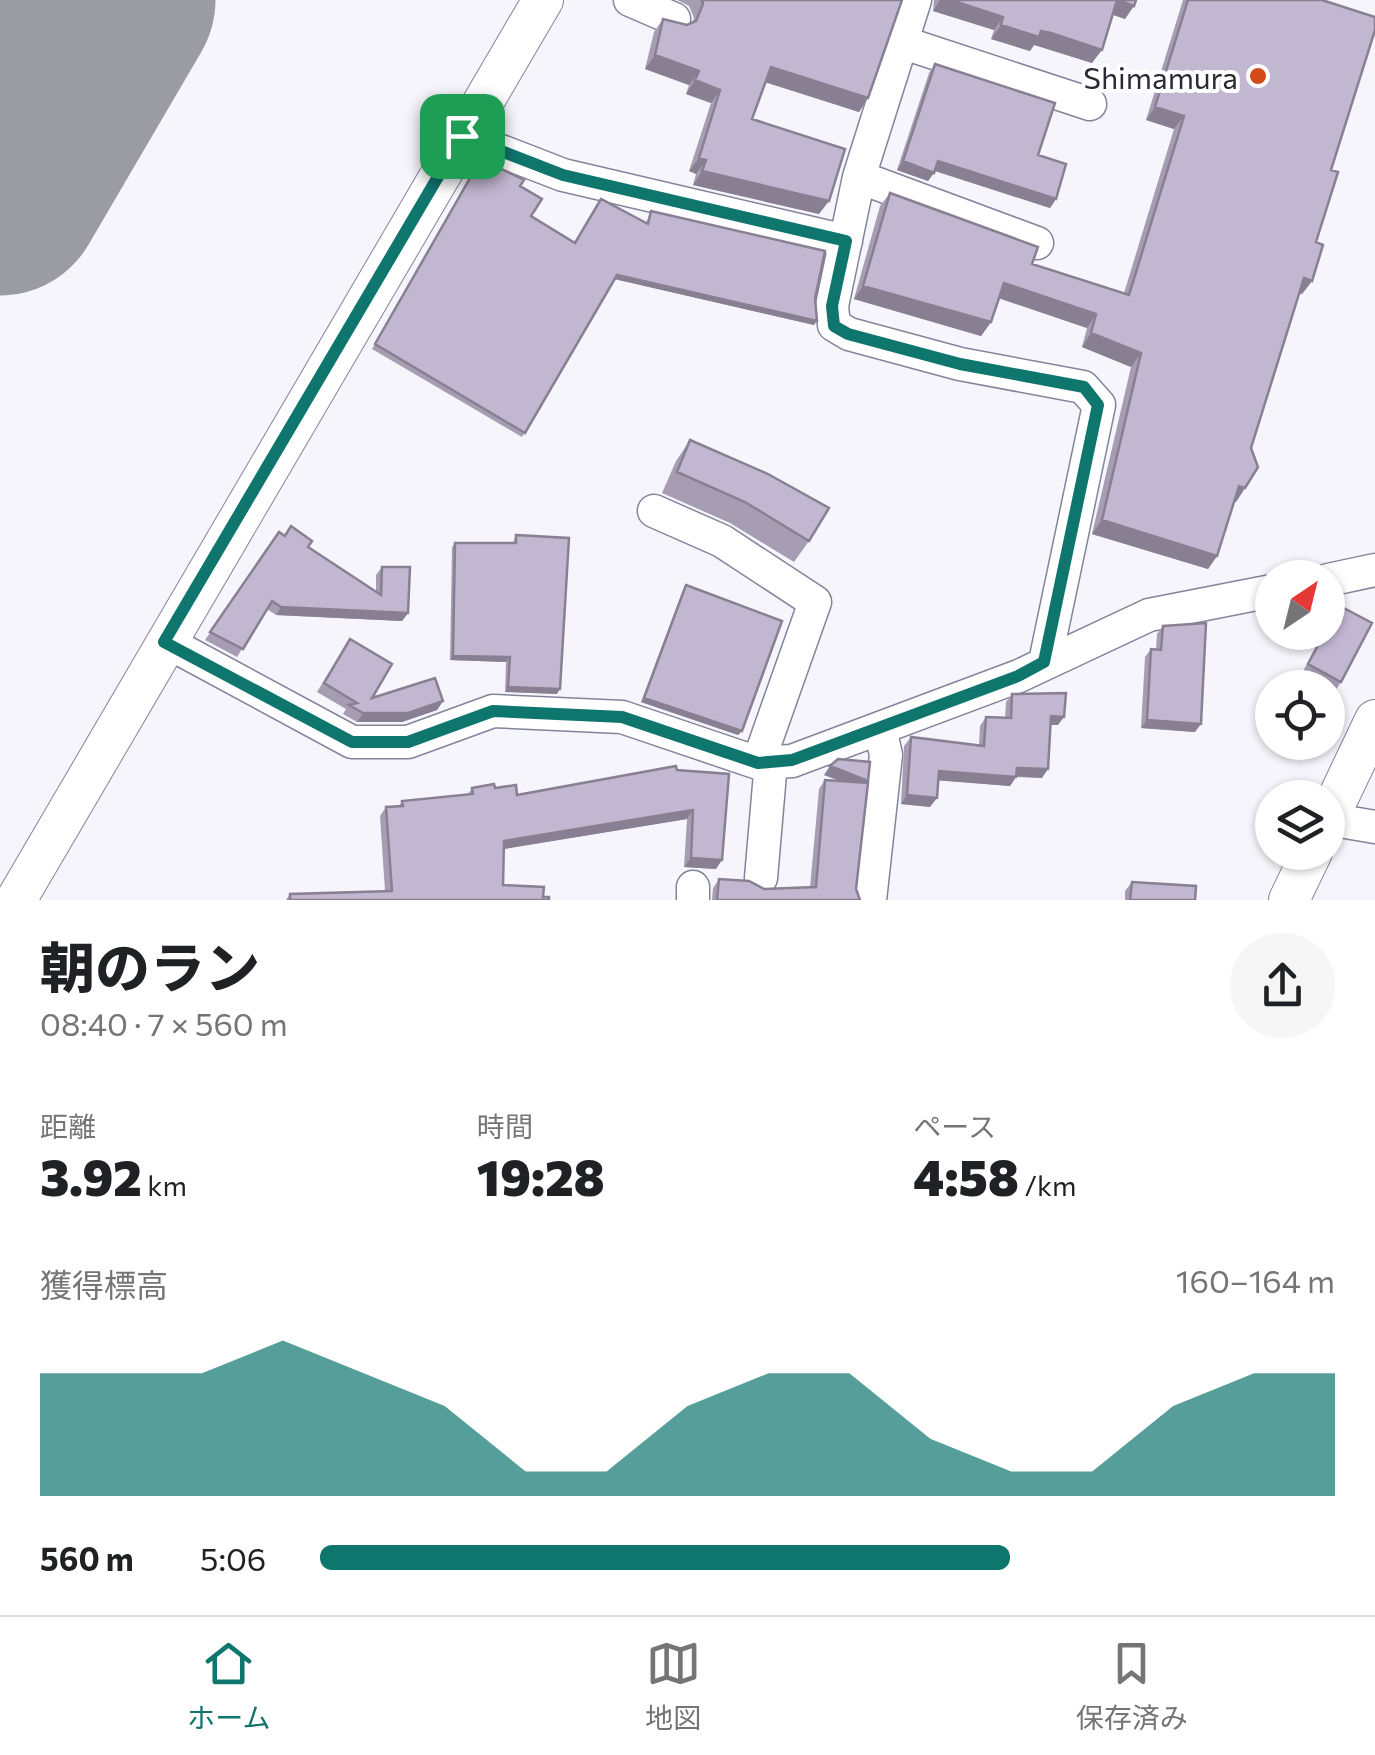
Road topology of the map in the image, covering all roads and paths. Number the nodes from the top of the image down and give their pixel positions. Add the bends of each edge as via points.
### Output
1 (542, 0) edge
2 (630, 0) edge
3 (915, 0) edge
4 (674, 18) edge
5 (901, 42) junction
6 (1090, 104) dead end
7 (462, 136) junction
8 (859, 177) junction
9 (846, 241) junction
10 (1037, 243) edge
11 (654, 511) dead end
12 (1375, 570) edge
13 (1345, 576) edge
14 (1255, 593) edge
15 (164, 642) junction
16 (1044, 662) junction
17 (1375, 720) edge
18 (880, 728) junction
19 (765, 762) junction
20 (1345, 783) edge
21 (1345, 822) edge
22 (1375, 826) edge
23 (1303, 870) edge
24 (761, 878) dead end
25 (16, 900) edge
26 (870, 900) edge
27 (1289, 900) edge

1 - 7 street
2 - 4 street
3 - 5 street
5 - 6 street
5 - 8 street
7 - 9 street via 563,175
7 - 15 street
8 - 9 street
8 - 10 street
9 - 16 street via 834,326 960,364 1084,387 1098,405
11 - 19 street via 722,541 816,602
12 - 13 street
14 - 16 street via 1149,615
15 - 19 street via 352,742 408,742 493,711 622,717
15 - 25 street
16 - 18 street
17 - 20 street
18 - 19 street via 792,760
18 - 26 street via 886,755
19 - 24 street
21 - 22 street
23 - 27 street

